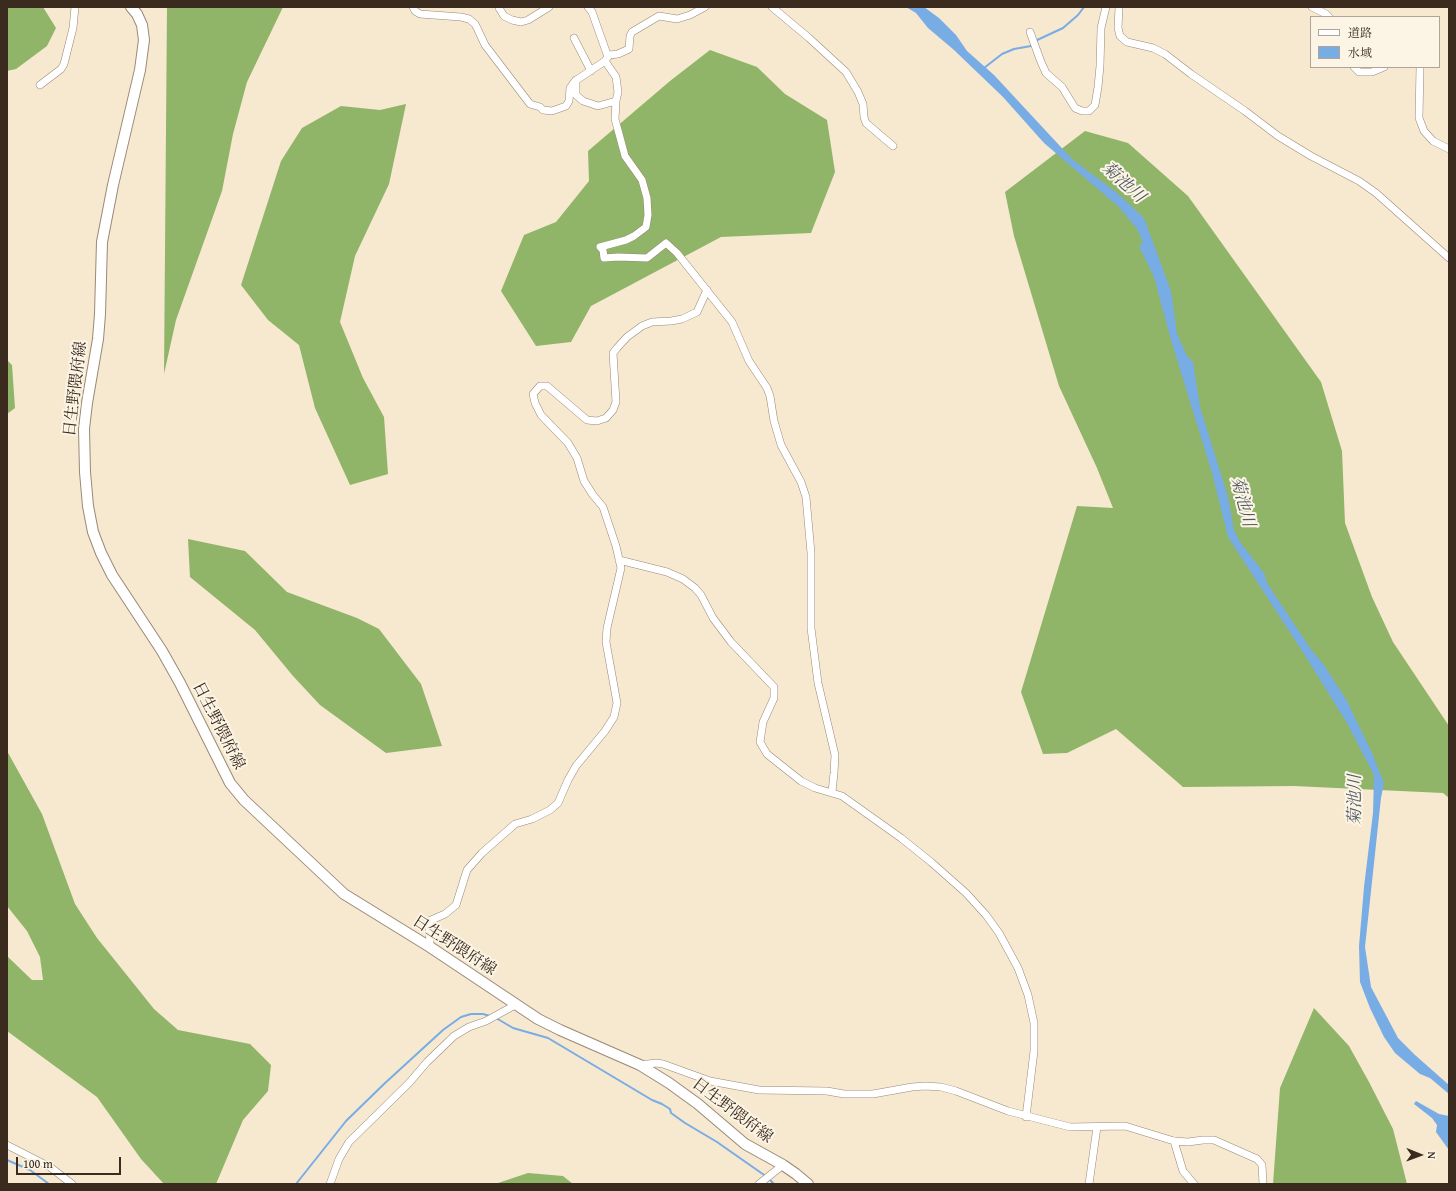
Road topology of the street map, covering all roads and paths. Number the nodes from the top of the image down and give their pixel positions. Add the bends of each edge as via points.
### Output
1 (75, 7) edge
2 (131, 7) edge
3 (413, 7) edge
4 (499, 7) edge
5 (549, 7) edge
6 (588, 7) edge
7 (705, 7) edge
8 (772, 7) edge
9 (1106, 7) edge
10 (1111, 7) edge
11 (1120, 7) edge
12 (1312, 7) edge
13 (1328, 16) edge
14 (1030, 32) dead end
15 (574, 38) dead end
16 (607, 59) junction
17 (1355, 68) edge
18 (1382, 68) edge
19 (1420, 68) edge
20 (590, 70) junction
21 (576, 80) junction
22 (40, 85) dead end
23 (616, 101) junction
24 (893, 146) dead end
25 (1449, 149) edge
26 (1449, 258) edge
27 (707, 290) junction
28 (620, 560) junction
29 (832, 792) junction
30 (430, 947) junction
31 (517, 1004) junction
32 (640, 1065) junction
33 (1026, 1117) junction
34 (1097, 1127) junction
35 (1174, 1141) junction
36 (7, 1145) edge
37 (783, 1165) junction
38 (72, 1184) edge
39 (330, 1184) edge
40 (759, 1184) edge
41 (808, 1184) edge
42 (1089, 1184) edge
43 (1194, 1184) edge
44 (1263, 1184) edge

1 - 22 street via 73,28 64,64
2 - 30 main road, 日生野隈府線 via 142,24 144,40 140,70 105,220 98,339 84,429 85,472 93,532 112,575 180,683 230,783 244,800 344,894
3 - 21 street via 420,14 469,19 475,24 485,45 525,98 530,104 543,110 552,111 566,106 570,88
4 - 5 street via 504,16 521,22
6 - 16 street via 592,12
7 - 16 street via 677,19 659,16 653,19 632,32 629,49
8 - 24 street via 846,72 863,104 866,123
9 - 14 street via 1095,106 1089,111 1075,108 1062,87 1046,73
10 - 11 street
11 - 26 street via 1118,28 1120,36 1127,42 1153,48 1165,54 1278,136 1359,181
12 - 13 street
15 - 20 street
16 - 20 street
16 - 23 street via 616,77
17 - 18 street via 1359,72 1372,72
19 - 25 street via 1419,118 1424,132 1433,141
20 - 21 street
21 - 23 street via 576,95 582,101 598,106
23 - 27 street via 615,118 625,156 642,180 648,216 646,227 634,236 600,247 604,258 647,258 666,243
27 - 28 street via 697,312 682,319 652,322 642,326 613,353 616,402 606,418 597,421 586,420 547,386 540,386 533,394 541,415 568,443 577,458 584,481 603,507
27 - 29 street via 732,322 749,361 767,388 781,446 802,482 806,497 811,553 811,628 818,683 835,755
28 - 29 street via 667,572 695,588 731,642 774,687 774,698 763,722 760,742 767,754 801,781
28 - 30 street via 621,568 606,642 617,703 614,717 576,766 558,802 550,810 515,824 467,870 456,905 445,914 429,921
29 - 33 street via 842,796 931,862 966,893 999,933 1018,968 1028,995 1034,1023
30 - 31 main road, 日生野隈府線
31 - 32 main road, 日生野隈府線 via 560,1030
31 - 39 street via 454,1036 349,1142 339,1159
32 - 33 street via 663,1064 710,1081 759,1090 873,1094 912,1087 941,1087
32 - 37 main road, 日生野隈府線 via 698,1104 745,1144
33 - 34 street via 1070,1127
34 - 35 street via 1125,1126
34 - 42 street
35 - 43 street via 1183,1171
35 - 44 street via 1214,1140 1257,1159 1262,1165
36 - 38 street via 50,1167
37 - 40 street
37 - 41 main road, 日生野隈府線

